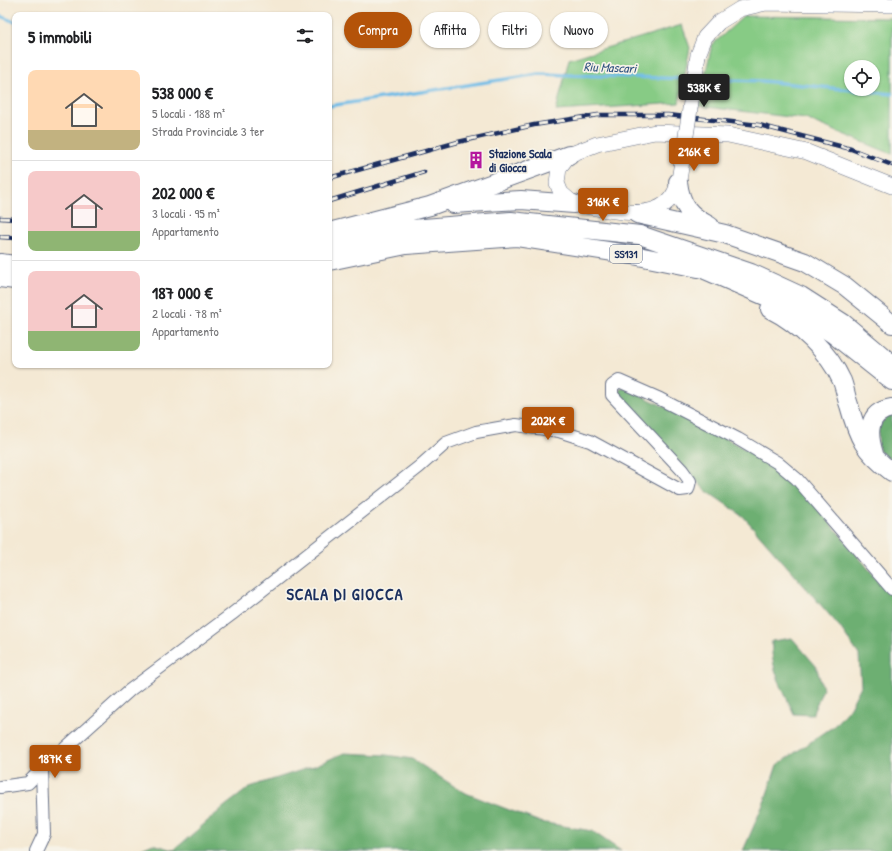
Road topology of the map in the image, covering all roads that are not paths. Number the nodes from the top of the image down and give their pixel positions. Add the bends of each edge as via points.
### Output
1 (892, 5) edge
2 (569, 155) junction
3 (678, 182) junction
4 (892, 186) edge
5 (574, 204) junction
6 (430, 206) junction
7 (637, 214) junction
8 (332, 231) edge
9 (725, 234) junction
10 (332, 243) edge
11 (332, 259) edge
12 (0, 263) edge
13 (12, 265) edge
14 (703, 269) junction
15 (0, 278) edge
16 (12, 280) edge
17 (892, 324) edge
18 (892, 364) edge
19 (892, 381) edge
20 (892, 408) edge
21 (876, 460) junction
22 (892, 472) edge
23 (892, 589) edge
24 (42, 769) junction
25 (0, 787) edge
26 (36, 851) edge

1 - 3 main road, bridge via 766,3 740,8 719,22 705,37 698,55
2 - 4 main road via 597,144 655,132 728,135 807,152
2 - 5 main road via 558,168 557,183 561,193
2 - 6 highway
3 - 7 main road via 672,197 664,206
3 - 9 highway via 680,198 688,211
5 - 6 highway via 521,200
5 - 7 main road
6 - 8 highway
7 - 9 highway
9 - 17 highway via 805,262 845,286
10 - 18 highway, SS131 via 399,230 511,221 640,235 751,273 801,296 843,323
11 - 14 highway, SS131 via 406,245 517,237
12 - 13 highway
14 - 19 highway, SS131 via 796,310 833,334
14 - 21 highway via 738,293 786,317 806,334 842,381 857,432 864,446
15 - 16 highway
20 - 21 highway via 880,413 871,424 870,438
21 - 22 highway
23 - 24 street via 797,479 778,463 732,436 619,381 612,386 612,395 682,470 690,481 688,489 680,490 590,441 558,431 516,425 476,432 446,443 232,614 130,690
24 - 25 street via 28,783
24 - 26 street via 44,834

